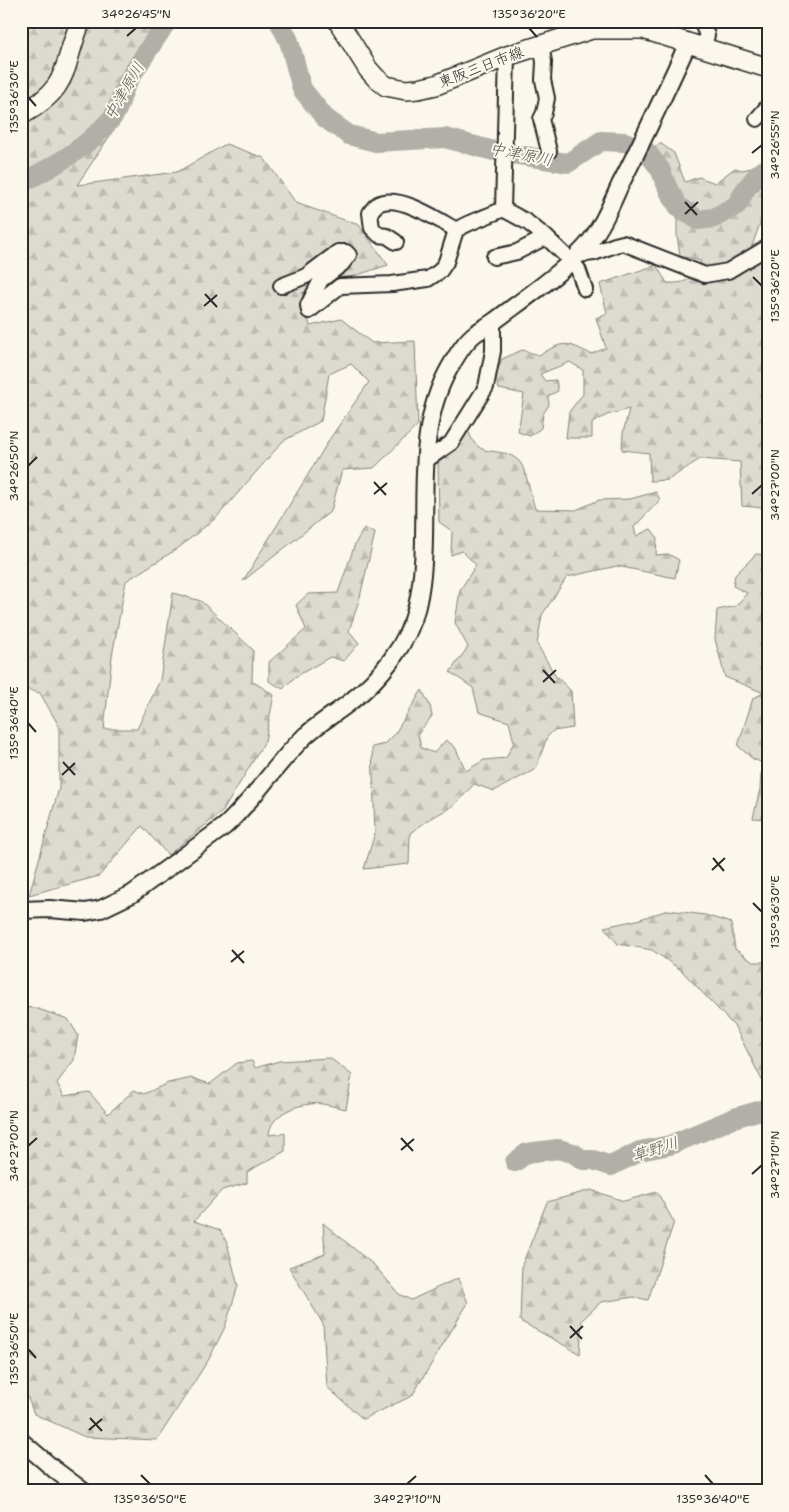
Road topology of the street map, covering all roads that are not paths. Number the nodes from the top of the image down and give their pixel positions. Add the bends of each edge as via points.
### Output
1 (81, 21) edge
2 (338, 21) edge
3 (700, 21) edge
4 (645, 25) edge
5 (541, 45) junction
6 (696, 46) junction
7 (507, 56) junction
8 (768, 68) edge
9 (546, 86) junction
10 (557, 103) dead end
11 (768, 106) edge
12 (21, 115) edge
13 (757, 119) dead end
14 (549, 151) dead end
15 (503, 208) junction
16 (456, 230) junction
17 (546, 237) junction
18 (396, 242) dead end
19 (768, 248) edge
20 (494, 257) dead end
21 (574, 258) junction
22 (281, 286) dead end
23 (585, 289) dead end
24 (493, 323) junction
25 (426, 462) junction
26 (21, 910) edge
27 (21, 1441) edge
28 (83, 1491) edge

1 - 12 main road via 59,84 38,105
2 - 7 main road, 東阪三日市線 via 368,69 386,86 394,88 418,89 436,85
3 - 6 street via 708,35
4 - 5 main road, 東阪三日市線 via 592,29
4 - 6 main road, 東阪三日市線
5 - 7 main road, 東阪三日市線
5 - 9 street
6 - 8 main road, 東阪三日市線
6 - 21 street via 646,133 598,229
7 - 15 street
9 - 10 street
9 - 14 street via 546,106 541,119
11 - 13 street
15 - 16 street
15 - 17 street
16 - 18 street via 398,202 377,205 370,213 372,228 379,235
16 - 22 street via 446,262 440,272 428,279 340,286 309,310 308,305 321,280 348,256 346,252 338,252 306,276
17 - 20 street via 517,252
17 - 21 street
19 - 21 street via 728,271 705,275 623,244
21 - 23 street
21 - 24 street
24 - 25 street via 467,341 450,367 429,427
24 - 25 street via 493,351 486,387 451,443
25 - 26 street via 423,560 417,607 407,636 378,676 300,741 225,826 132,894 101,909 85,912
27 - 28 street

